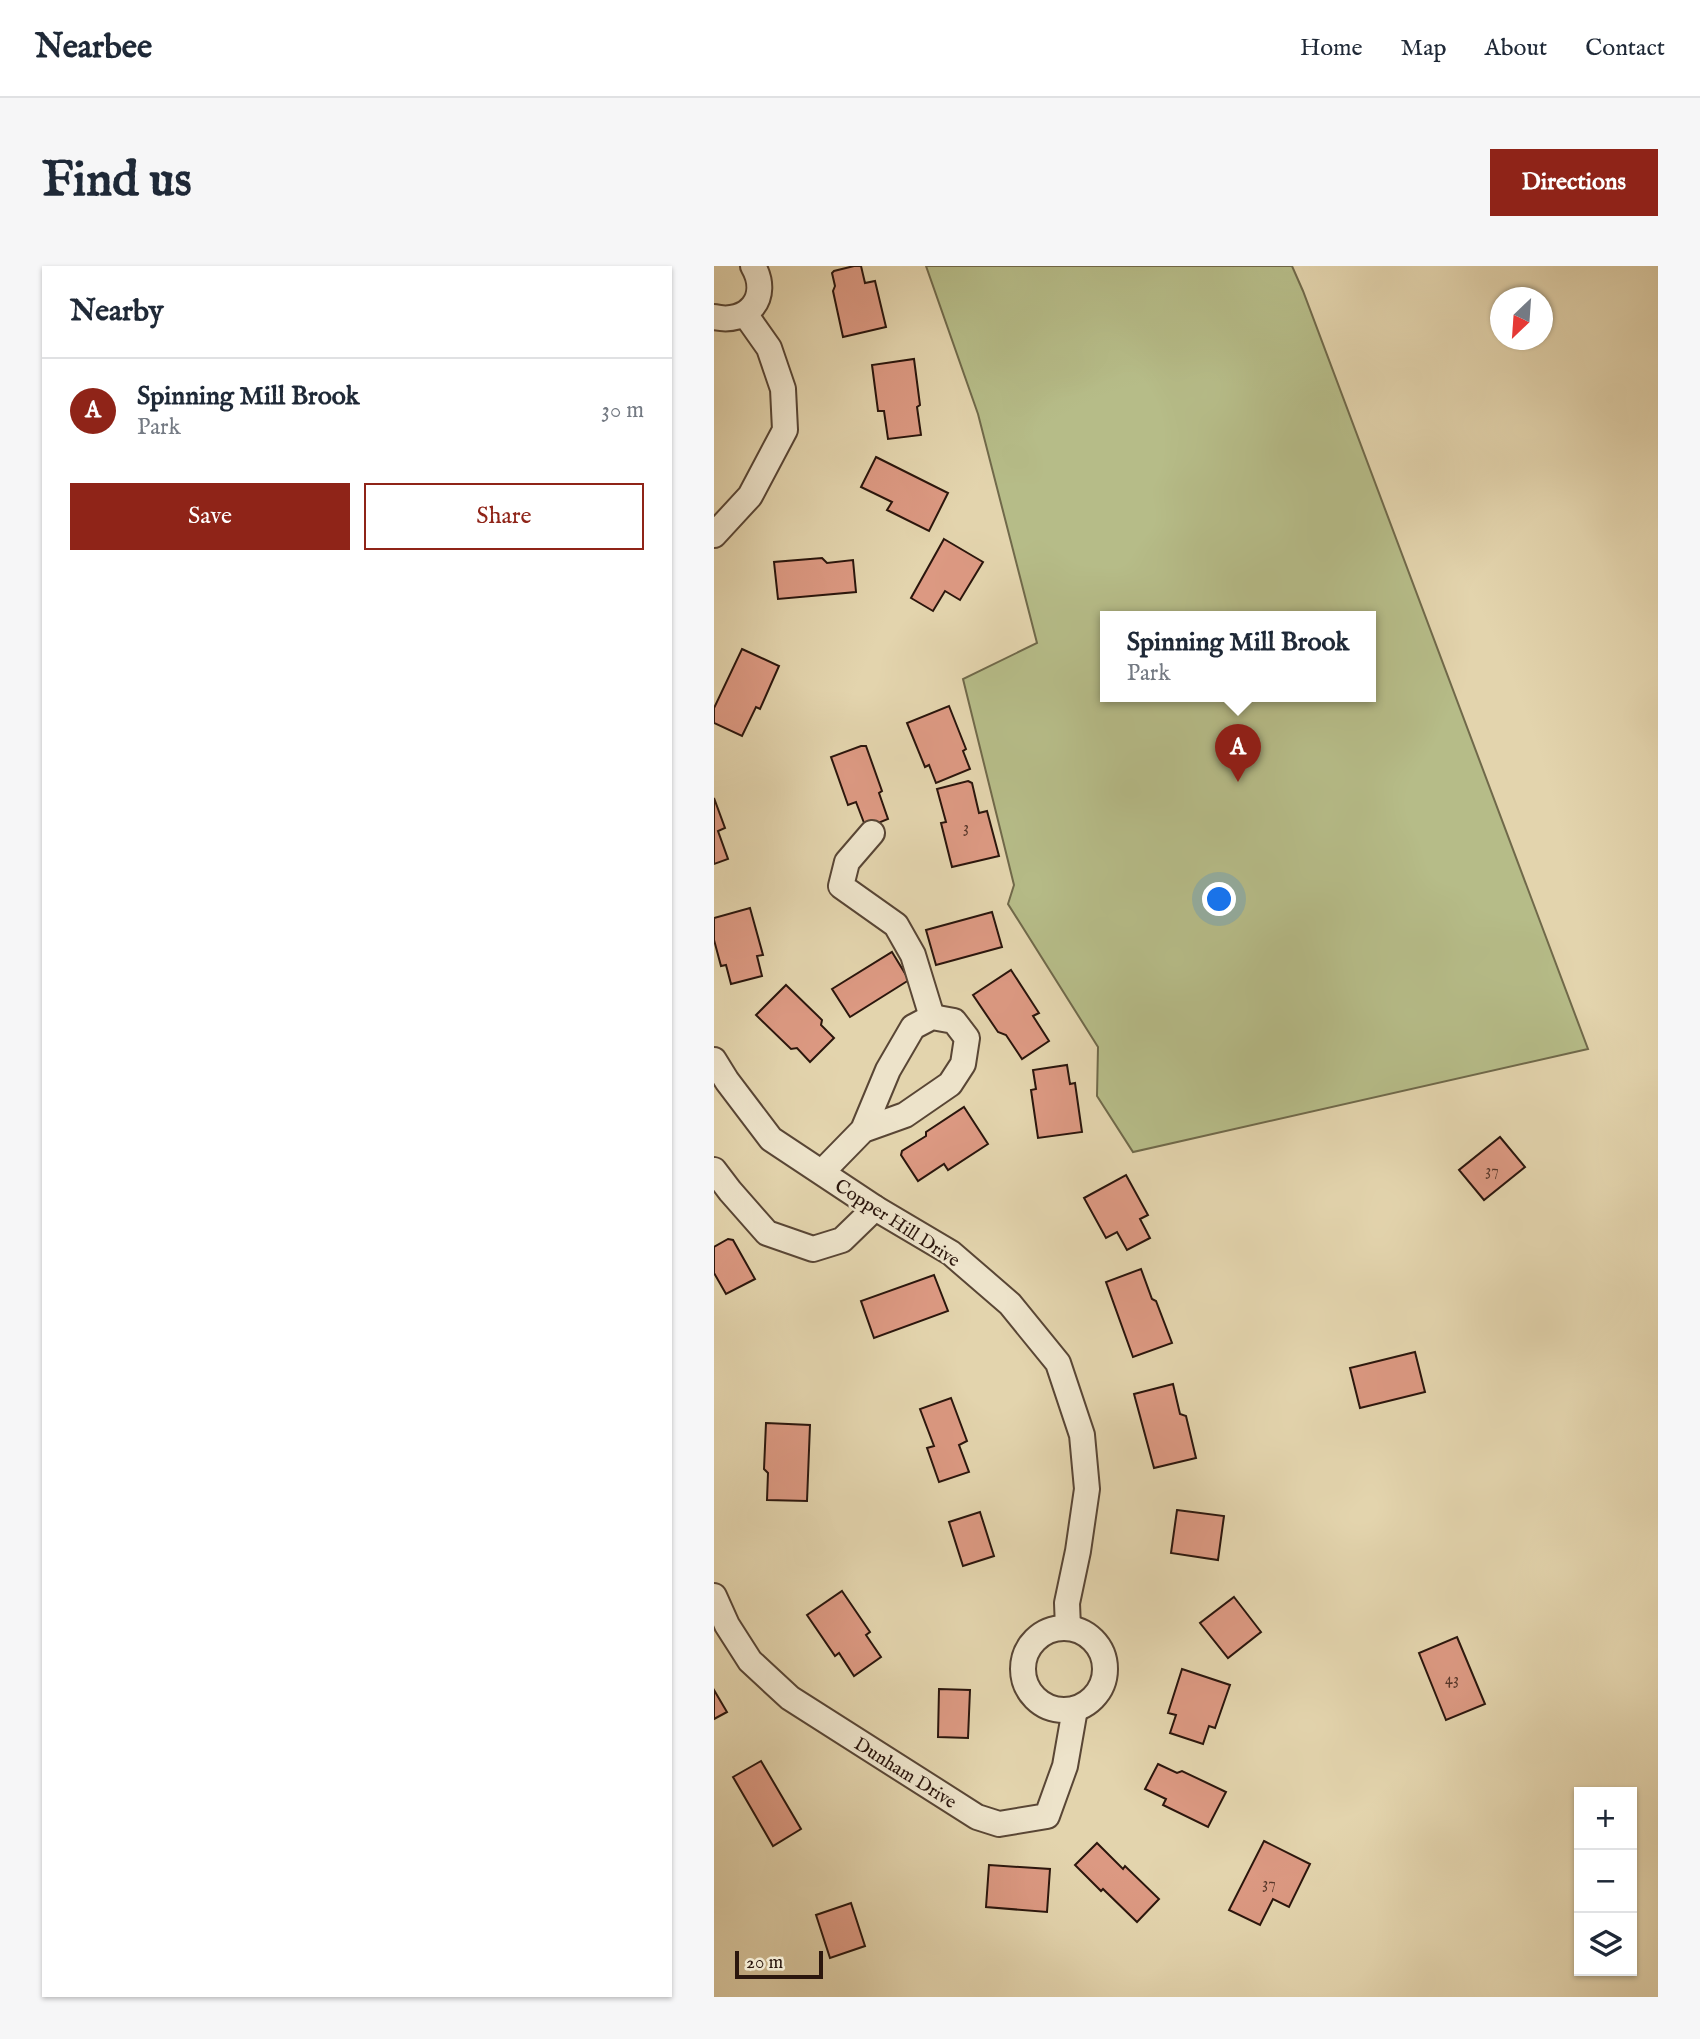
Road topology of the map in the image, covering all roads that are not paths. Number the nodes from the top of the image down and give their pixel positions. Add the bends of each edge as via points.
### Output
1 (752, 266) edge
2 (745, 314) junction
3 (714, 317) edge
4 (714, 535) edge
5 (873, 834) dead end
6 (932, 1017) junction
7 (714, 1060) edge
8 (863, 1130) junction
9 (714, 1170) edge
10 (822, 1172) junction
11 (875, 1208) junction
12 (714, 1596) edge
13 (1068, 1628) junction
14 (1075, 1709) junction

1 - 2 street via 760,287 758,298
2 - 3 street
2 - 4 street via 769,348 783,389 786,430 750,496
5 - 6 street via 846,862 841,886 896,925 914,955
6 - 8 street via 913,1027 888,1070
6 - 8 street via 954,1021 967,1038 964,1063 950,1084 905,1115
7 - 10 street, Copper Hill Drive via 771,1139
8 - 10 street
9 - 11 street via 767,1233 813,1249 842,1240
10 - 11 street, Copper Hill Drive
11 - 13 street, Copper Hill Drive via 951,1254 1010,1304 1058,1363 1082,1435 1087,1489 1067,1603
12 - 14 street, Dunham Drive via 750,1661 790,1698 977,1817 999,1824 1047,1816 1065,1766
13 - 14 street via 1080,1631 1098,1646 1105,1669 1099,1691
13 - 14 street via 1055,1628 1032,1642 1022,1665 1023,1679 1037,1701 1049,1708

